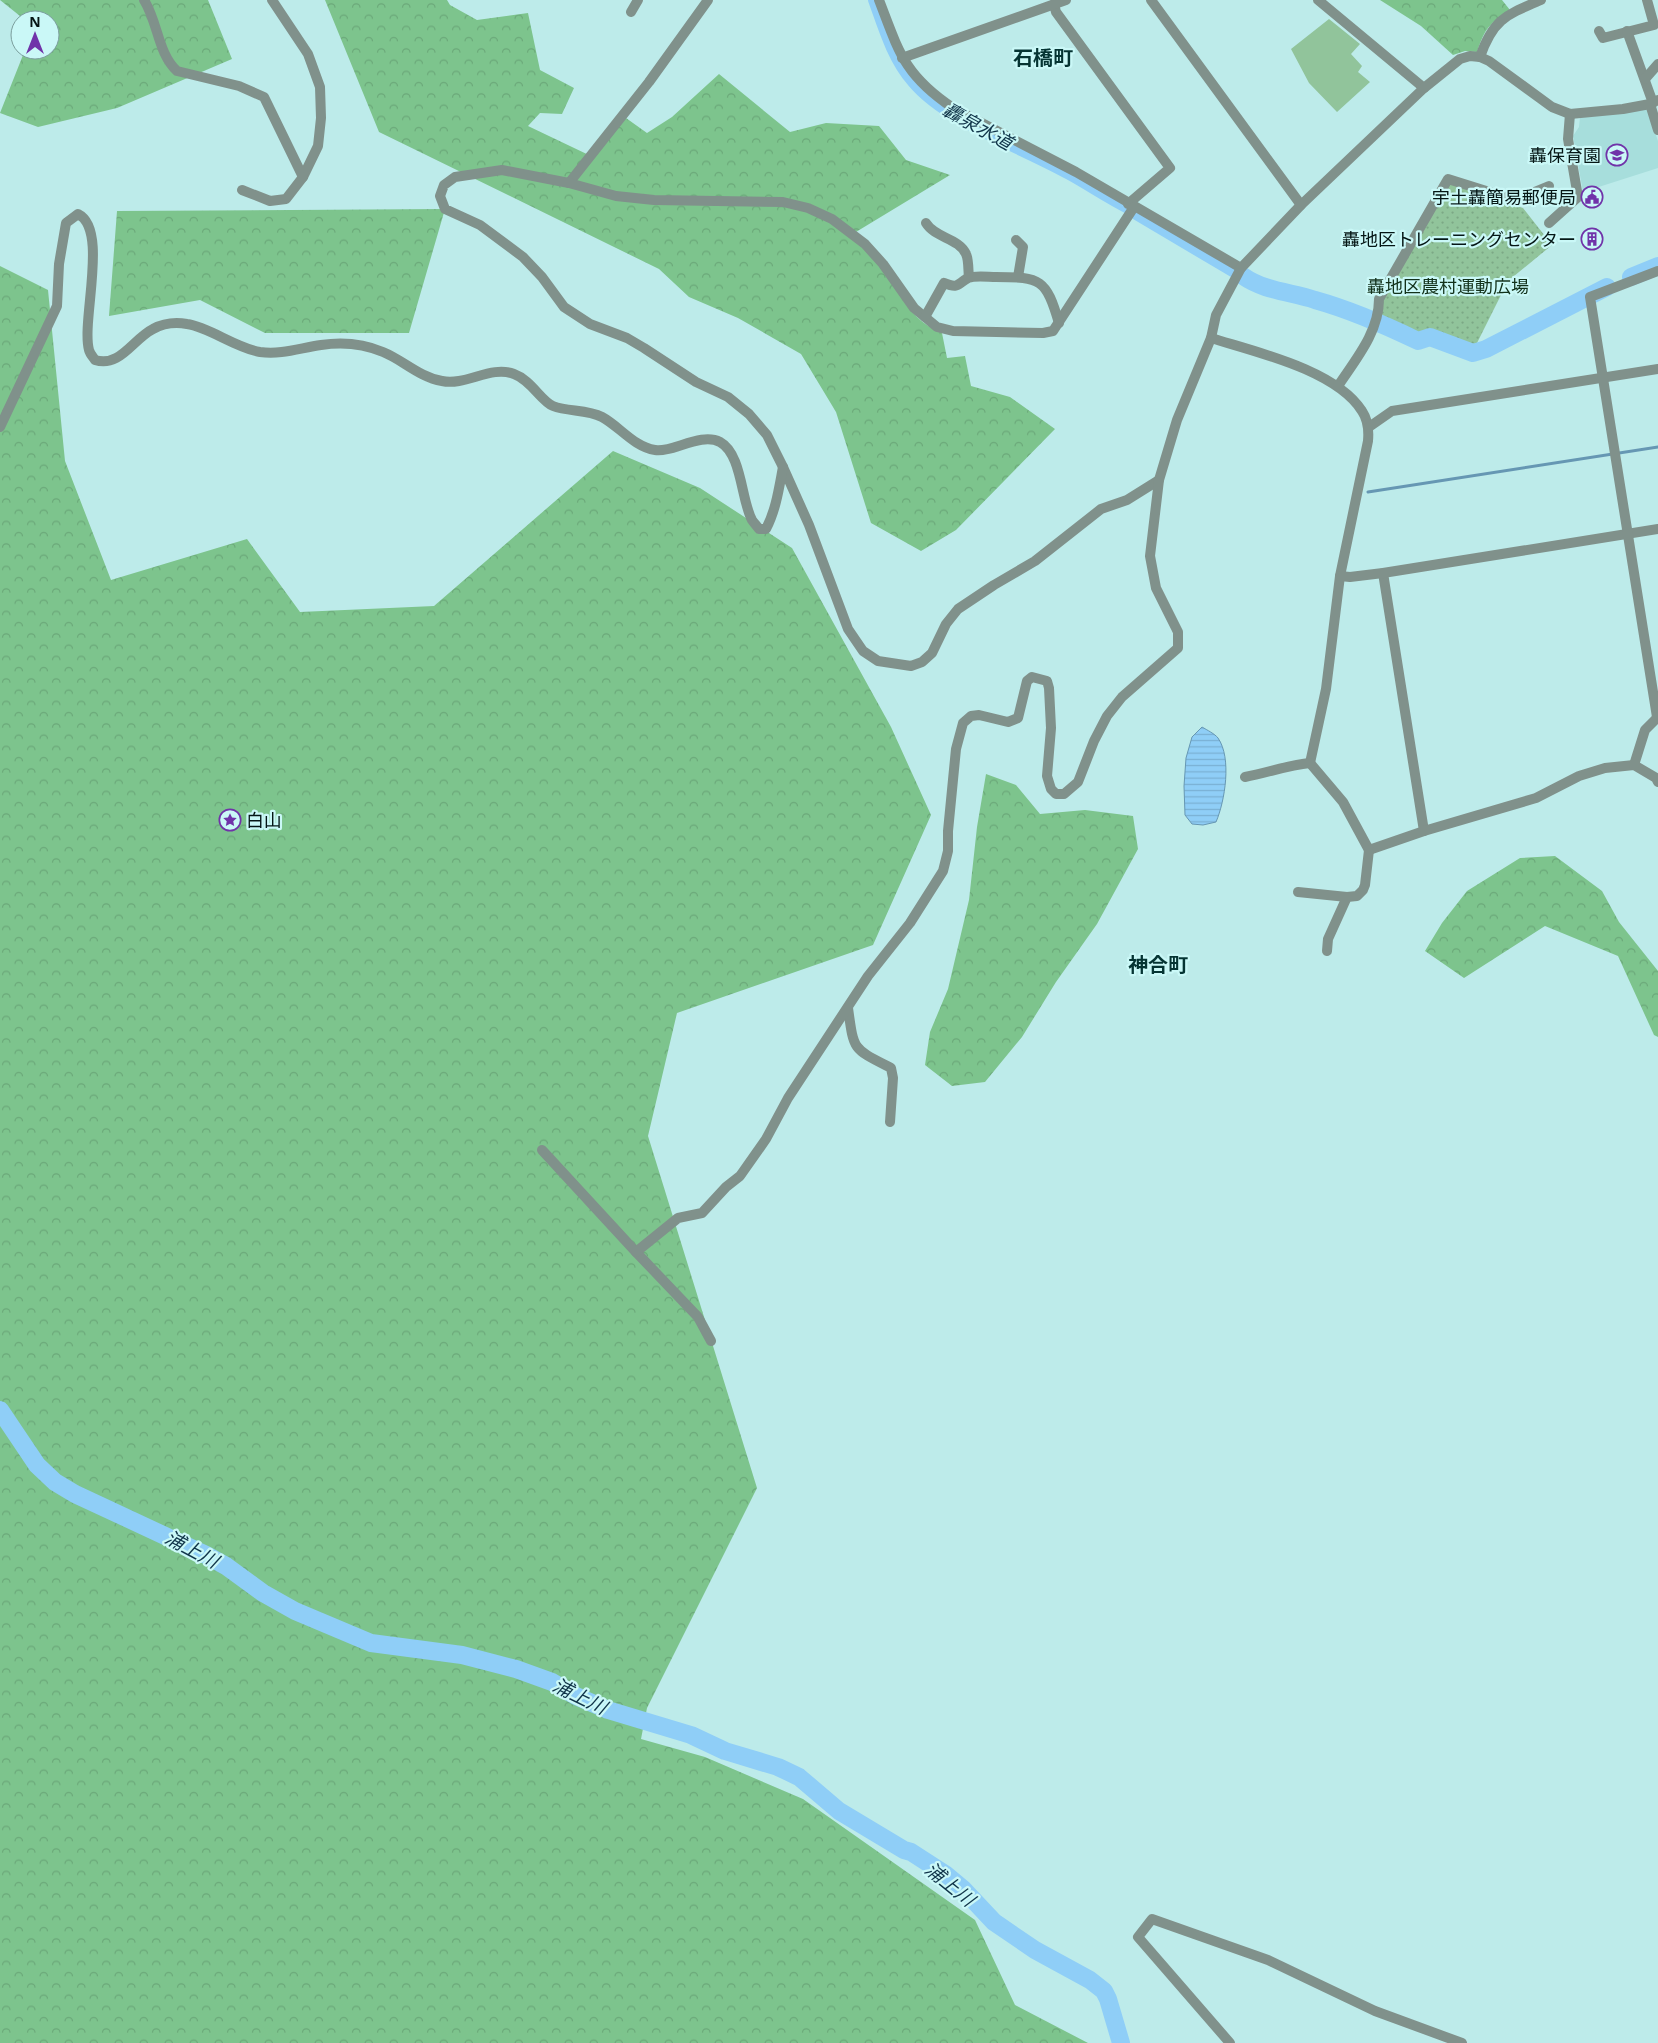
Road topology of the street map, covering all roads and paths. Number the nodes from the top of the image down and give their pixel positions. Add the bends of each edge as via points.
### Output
1 (144, 0) edge
2 (272, 0) edge
3 (638, 0) edge
4 (708, 0) edge
5 (879, 0) edge
6 (1066, 0) edge
7 (1150, 0) edge
8 (1318, 0) edge
9 (1541, 0) edge
10 (1646, 0) edge
11 (1054, 4) junction
12 (631, 12) dead end
13 (1598, 31) dead end
14 (1628, 31) junction
15 (1480, 57) junction
16 (902, 58) junction
17 (1658, 64) edge
18 (1645, 79) junction
19 (1424, 88) junction
20 (1654, 102) edge
21 (1570, 114) junction
22 (1658, 130) edge
23 (303, 177) junction
24 (568, 183) junction
25 (1549, 186) dead end
26 (242, 190) dead end
27 (1301, 204) junction
28 (1131, 206) junction
29 (1549, 223) dead end
30 (926, 224) dead end
31 (1016, 240) dead end
32 (1241, 268) junction
33 (1658, 270) edge
34 (969, 277) junction
35 (1018, 277) junction
36 (925, 318) junction
37 (1058, 323) junction
38 (1211, 338) junction
39 (1658, 368) edge
40 (1603, 378) junction
41 (1338, 386) junction
42 (0, 427) edge
43 (1369, 428) junction
44 (782, 467) junction
45 (1159, 480) junction
46 (1658, 529) edge
47 (1628, 533) junction
48 (1383, 573) junction
49 (1340, 576) junction
50 (1658, 717) edge
51 (1310, 763) junction
52 (1634, 765) junction
53 (1245, 777) dead end
54 (1658, 782) edge
55 (1424, 831) junction
56 (1369, 850) junction
57 (1298, 892) dead end
58 (1347, 897) junction
59 (1327, 951) dead end
60 (848, 1008) junction
61 (890, 1122) dead end
62 (542, 1150) dead end
63 (636, 1252) junction
64 (711, 1341) dead end
65 (1230, 2043) edge
66 (1462, 2043) edge

1 - 23 street via 152,12 169,64 177,71 239,86 264,97
2 - 23 street via 308,54 320,87 318,146
3 - 12 street
4 - 24 street via 649,82
5 - 16 street
6 - 11 street
7 - 27 street
8 - 19 street
9 - 15 street via 1510,13 1496,25 1486,38
10 - 14 street via 1654,25
11 - 16 street
11 - 28 street via 1056,12 1170,168
13 - 14 street via 1603,38
14 - 18 street
15 - 19 street via 1460,59
15 - 21 street via 1552,107
16 - 28 street via 921,83 947,104 1076,172
17 - 18 street
18 - 20 street
19 - 27 street
20 - 21 street
20 - 22 street
21 - 29 street via 1568,139 1578,197
23 - 26 street via 286,199 270,201
24 - 36 street via 625,197 767,201 808,208 832,219 865,244
24 - 44 street via 502,170 455,177 444,185 440,196 445,209 480,225 524,257 564,307 590,324 628,338 696,382 728,397 767,435
25 - 41 street via 1515,200 1448,179 1379,299 1379,312 1363,349
27 - 32 street
28 - 32 street
28 - 37 street
30 - 34 street via 930,230 960,246 966,254
31 - 35 street via 1023,247
32 - 38 street via 1216,314
33 - 40 street via 1590,297
34 - 35 street
34 - 36 street via 959,286 944,283
35 - 37 street via 1043,284 1052,300
36 - 37 street via 953,332 1043,333 1053,331
38 - 41 street via 1301,368
38 - 45 street via 1177,420
39 - 40 street
40 - 43 street via 1392,411
40 - 47 street
41 - 43 street via 1362,411
42 - 44 street via 57,306 66,223 78,214 89,227 94,268 87,326 89,352 95,360 103,363 114,360 151,330 166,323 189,324 260,352 286,352 343,343 360,346 383,352 418,373 441,381 460,382 492,373 513,373 528,382 552,405 602,417 632,439 656,450 704,440 719,442 732,457 752,519 759,529 766,529 770,521
43 - 49 street
44 - 45 street via 809,525 848,629 863,651 878,661 911,666 932,653 946,624 958,609 1035,562 1101,509 1127,500
45 - 60 street via 1150,556 1156,588 1178,632 1178,648 1122,697 1107,716 1078,782 1064,794 1056,794 1051,789 1047,776 1051,728 1046,682 1032,677 1027,681 1015,721 979,715 971,716 963,723 956,749 948,851 943,871 910,923 868,976
46 - 47 street
47 - 48 street
47 - 50 street
48 - 49 street
48 - 55 street
49 - 51 street via 1326,689
50 - 52 street via 1645,730
51 - 53 street
51 - 56 street via 1343,802
52 - 54 street
52 - 55 street via 1605,768 1580,776 1536,798
55 - 56 street
56 - 58 street via 1363,890 1357,896
57 - 58 street
58 - 59 street via 1328,939
60 - 61 street via 853,1043 861,1052 891,1068 894,1078
60 - 63 street via 788,1098 766,1140 735,1182 726,1187 702,1213 678,1218
62 - 63 street
63 - 64 street via 698,1317
65 - 66 street via 1138,1937 1152,1919 1268,1960 1375,2011

